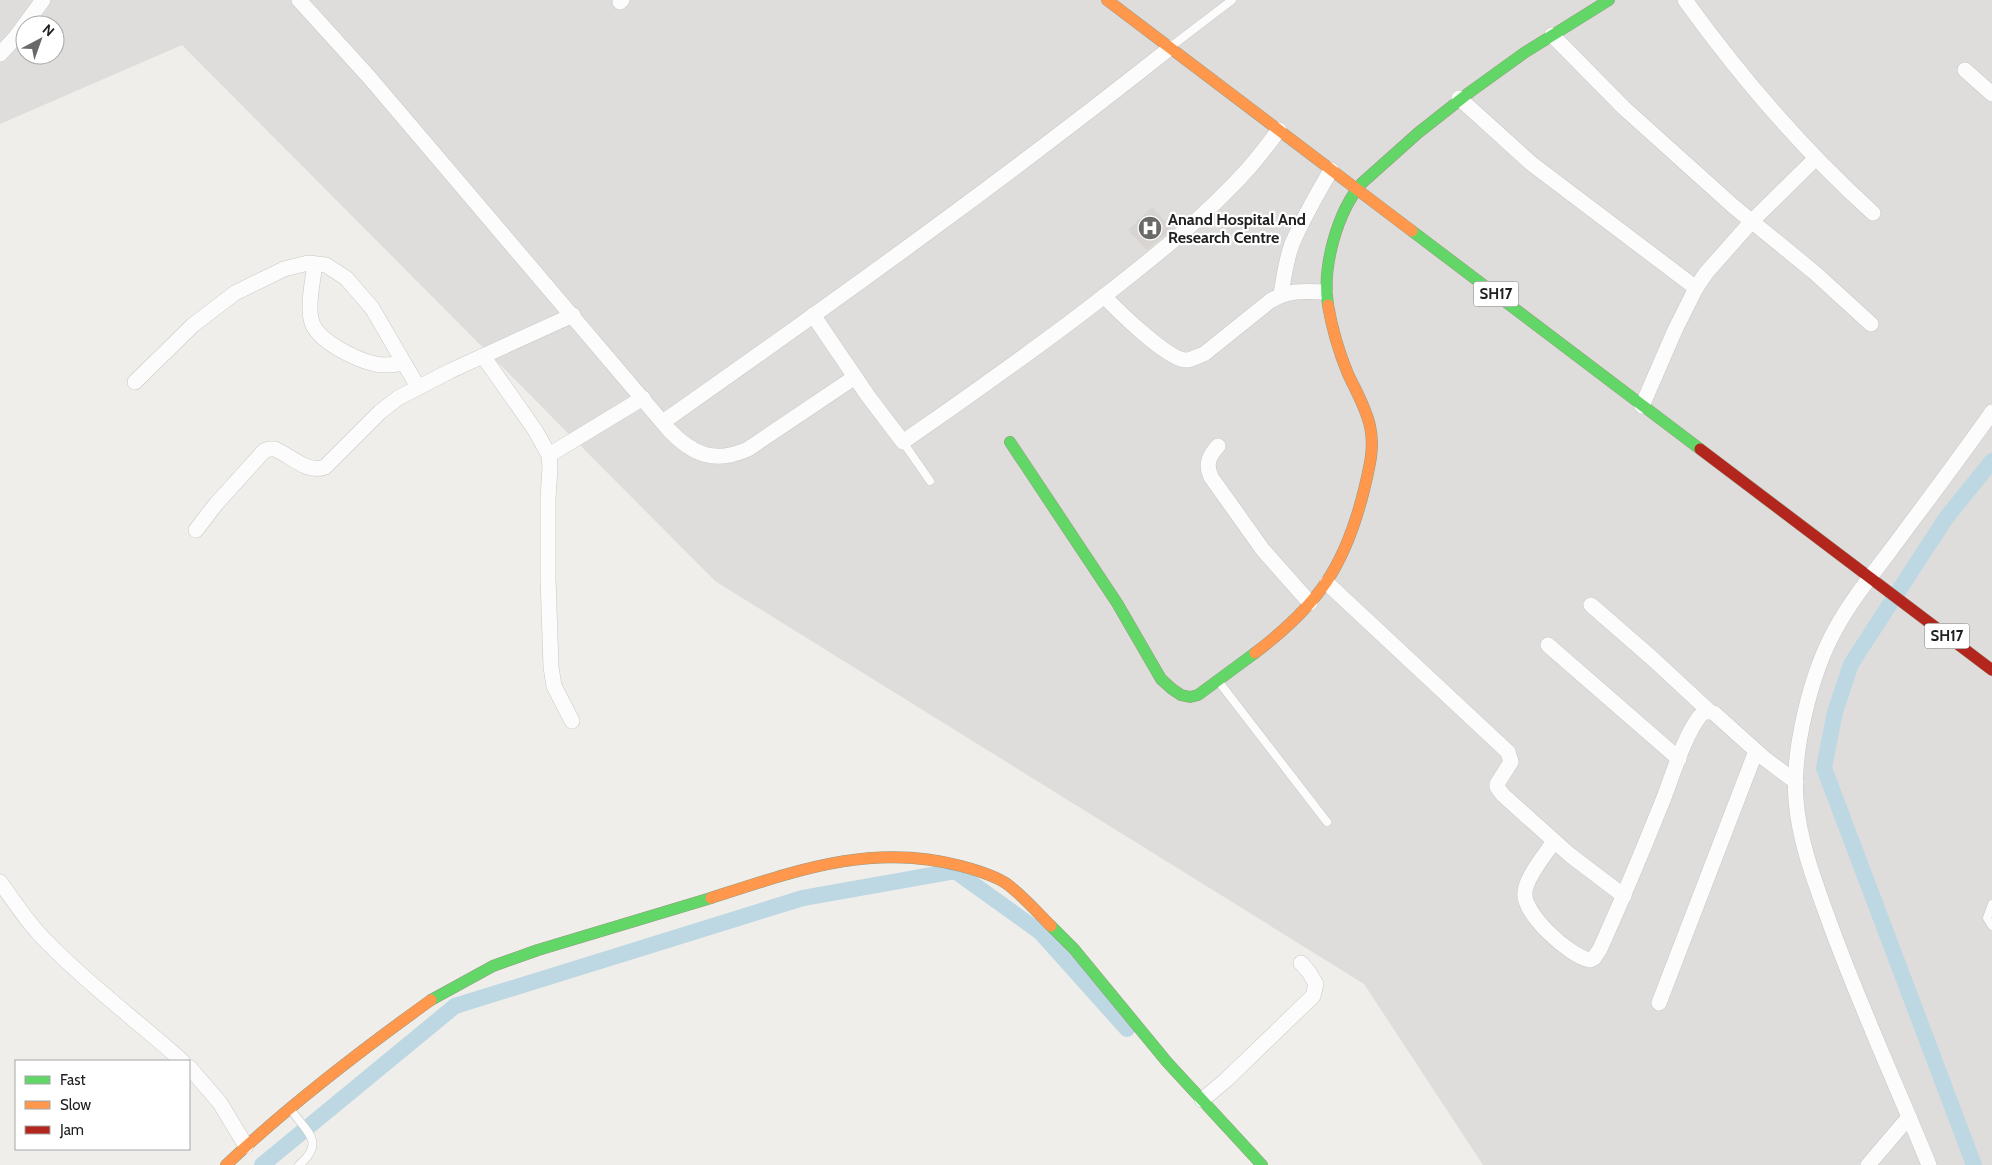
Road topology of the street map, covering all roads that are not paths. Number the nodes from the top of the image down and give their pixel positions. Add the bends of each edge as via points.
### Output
1 (43, 0) edge
2 (300, 0) edge
3 (1107, 0) edge
4 (1232, 0) edge
5 (1609, 0) edge
6 (1685, 0) edge
7 (1552, 35) junction
8 (1170, 48) junction
9 (0, 54) edge
10 (1964, 70) dead end
11 (1992, 94) edge
12 (1459, 98) junction
13 (1279, 130) junction
14 (1816, 158) junction
15 (1330, 170) junction
16 (1356, 189) junction
17 (1874, 213) dead end
18 (1752, 221) junction
19 (315, 264) junction
20 (1696, 288) junction
21 (1325, 292) junction
22 (1281, 294) junction
23 (1104, 296) junction
24 (573, 315) junction
25 (813, 315) junction
26 (1871, 324) dead end
27 (483, 356) junction
28 (404, 364) junction
29 (855, 377) junction
30 (134, 382) dead end
31 (418, 387) junction
32 (643, 398) junction
33 (1642, 406) junction
34 (1992, 412) edge
35 (663, 422) junction
36 (903, 442) junction
37 (1010, 442) dead end
38 (1218, 446) dead end
39 (549, 455) junction
40 (930, 481) dead end
41 (196, 530) dead end
42 (1869, 579) junction
43 (1327, 583) junction
44 (1310, 603) junction
45 (1592, 606) dead end
46 (1548, 645) dead end
47 (1992, 670) edge
48 (1218, 681) junction
49 (1708, 711) junction
50 (572, 721) dead end
51 (1756, 751) junction
52 (1679, 759) junction
53 (1796, 782) junction
54 (1327, 822) dead end
55 (1554, 841) junction
56 (0, 882) edge
57 (1624, 896) junction
58 (1992, 904) edge
59 (1992, 926) edge
60 (1301, 964) dead end
61 (1659, 1003) dead end
62 (181, 1060) edge
63 (190, 1068) edge
64 (1202, 1100) junction
65 (290, 1108) junction
66 (1909, 1117) junction
67 (246, 1146) junction
68 (226, 1165) edge
69 (299, 1165) edge
70 (1262, 1165) edge
71 (1868, 1165) edge
72 (1929, 1165) edge

1 - 9 street
2 - 24 street
3 - 8 street, SH17
4 - 8 lane
5 - 7 street
6 - 14 street via 1754,91
7 - 12 street
7 - 18 street via 1624,108
8 - 13 street, SH17
8 - 25 street via 1010,172
10 - 11 street
12 - 16 street
12 - 20 street via 1532,164
13 - 15 street, SH17
13 - 23 street via 1250,168 1218,201
14 - 17 street
14 - 18 street
15 - 16 street, SH17
15 - 22 street via 1292,245
16 - 21 street via 1327,260
16 - 33 street, SH17
18 - 20 street
18 - 26 street
19 - 28 street via 326,265 346,278 372,308
19 - 28 street via 311,314 319,333 357,359 385,365
19 - 30 street via 284,269 235,293 193,326
20 - 33 street
21 - 22 street
21 - 43 street via 1334,335 1371,430 1372,450 1354,524
22 - 23 street via 1204,354 1184,360 1163,348
23 - 36 street
24 - 27 street
24 - 32 street
25 - 29 street
25 - 35 street
27 - 31 street
27 - 39 street
28 - 31 street
29 - 35 street via 761,442 737,454 706,456 680,441
29 - 36 street
31 - 41 street via 380,412 332,461 318,470 275,449 264,451
32 - 35 street
32 - 39 street
33 - 42 street, SH17
34 - 42 street
36 - 40 lane
37 - 48 street via 1117,603 1161,679 1171,690 1190,698
38 - 44 street via 1208,462 1211,477 1263,550
39 - 50 street via 551,667 554,686
42 - 47 street, SH17
42 - 53 street via 1835,628 1819,665 1799,746
43 - 44 street
43 - 55 street via 1508,752 1511,762 1497,787
44 - 48 street
45 - 49 street
46 - 52 street
48 - 54 lane
49 - 51 street
49 - 52 street via 1699,718
51 - 53 street
51 - 61 street
52 - 57 street
53 - 66 street via 1800,824 1812,872 1841,954
55 - 57 street
55 - 57 street via 1529,880 1524,891 1525,900 1542,925 1576,956 1594,958
56 - 62 street via 49,945
58 - 59 lane via 1987,918
60 - 64 street via 1316,984 1314,996
63 - 67 street via 220,1103
64 - 65 street via 1074,949 1006,884 968,868 905,856 866,858 804,868 512,958 432,1000
64 - 70 street
65 - 67 street
65 - 69 lane via 309,1134 313,1149
66 - 71 street
66 - 72 street
67 - 68 street

